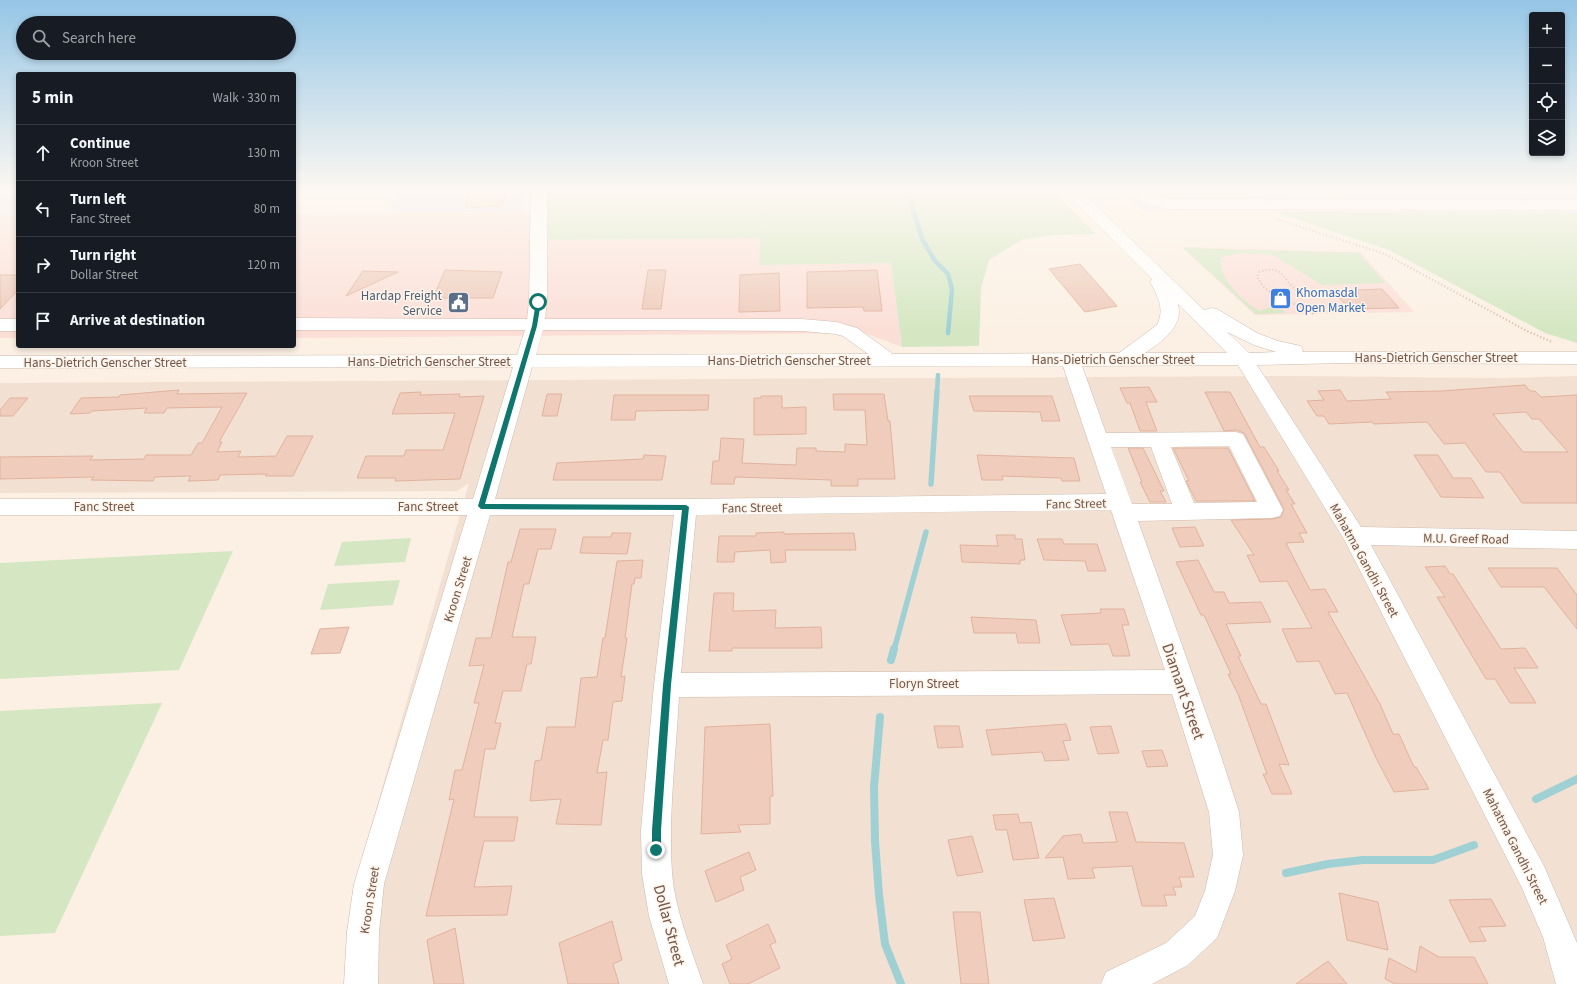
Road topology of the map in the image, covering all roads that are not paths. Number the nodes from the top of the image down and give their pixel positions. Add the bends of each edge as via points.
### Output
1 (539, 238) edge
2 (1121, 238) edge
3 (1146, 262) junction
4 (296, 324) edge
5 (0, 325) edge
6 (16, 325) edge
7 (535, 326) junction
8 (1345, 357) junction
9 (1070, 358) junction
10 (1577, 358) edge
11 (1123, 359) junction
12 (1244, 359) junction
13 (889, 360) junction
14 (524, 361) junction
15 (0, 362) edge
16 (1099, 440) junction
17 (1158, 440) junction
18 (0, 506) edge
19 (481, 506) junction
20 (686, 507) junction
21 (1123, 508) junction
22 (1186, 512) junction
23 (1354, 536) junction
24 (1574, 544) edge
25 (1180, 682) junction
26 (667, 685) junction
27 (361, 984) edge
28 (686, 984) edge
29 (1118, 984) edge
30 (1573, 984) edge

1 - 7 street, Kroon Street via 538,302
2 - 3 street, Mahatma Gandhi Street
3 - 8 street via 1212,314 1241,332 1283,348
3 - 11 street via 1170,304 1170,315 1159,335
3 - 12 street, Mahatma Gandhi Street
4 - 7 street
5 - 6 street
7 - 13 street via 802,325 837,328 850,332
7 - 14 street, Kroon Street
8 - 10 street, Hans-Dietrich Genscher Street
8 - 12 street, Hans-Dietrich Genscher Street
9 - 11 street, Hans-Dietrich Genscher Street
9 - 13 street, Hans-Dietrich Genscher Street
9 - 16 street, Diamant Street
11 - 12 street, Hans-Dietrich Genscher Street
12 - 23 street, Mahatma Gandhi Street
13 - 14 street, Hans-Dietrich Genscher Street
14 - 15 street, Hans-Dietrich Genscher Street
14 - 19 street, Kroon Street
16 - 17 street
16 - 21 street, Diamant Street
17 - 22 street
17 - 22 street, Fanc Street via 1236,439 1272,510
18 - 19 street, Fanc Street
19 - 20 street, Fanc Street
19 - 27 street, Kroon Street via 369,884 363,932
20 - 21 street, Fanc Street
20 - 26 street, Dollar Street
21 - 22 street, Fanc Street
21 - 25 street, Diamant Street
23 - 24 street, M.U. Greef Road
23 - 30 street, Mahatma Gandhi Street via 1533,877 1559,936
25 - 26 street, Floryn Street
25 - 29 street, Diamant Street via 1224,812 1228,855 1220,891 1206,927 1176,954
26 - 28 street, Dollar Street via 656,830 657,874 665,916

